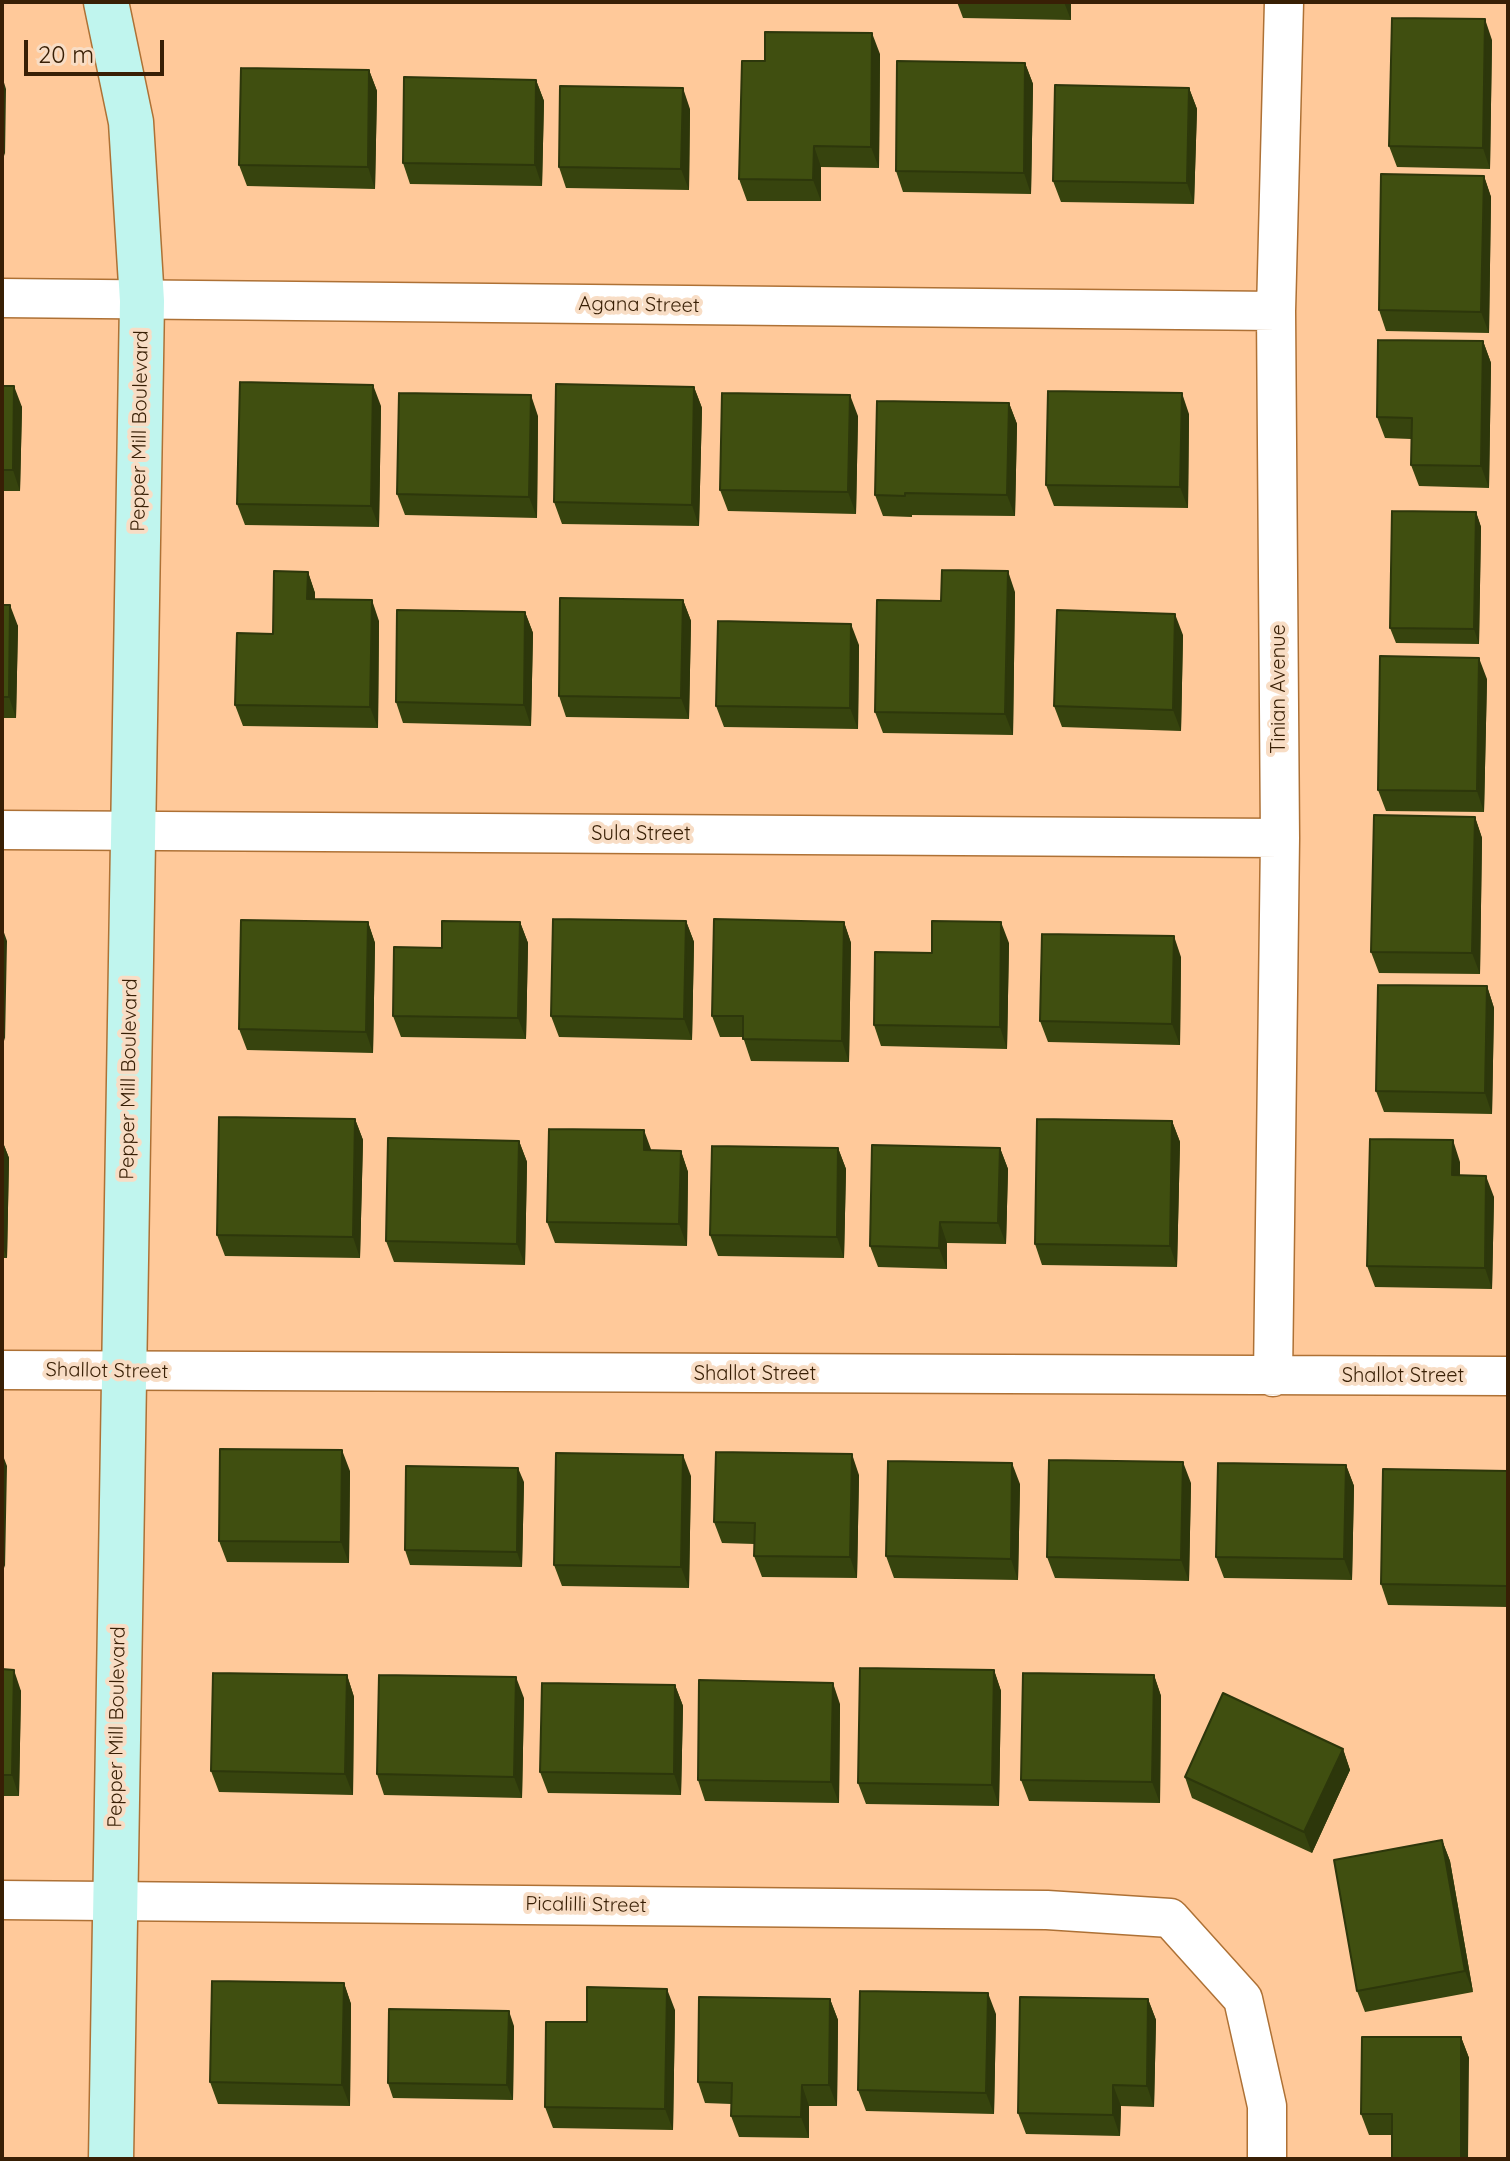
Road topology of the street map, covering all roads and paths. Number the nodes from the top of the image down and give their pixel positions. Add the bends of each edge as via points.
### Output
1 (106, 2) edge
2 (1284, 2) edge
3 (2, 298) edge
4 (142, 301) junction
5 (1276, 311) junction
6 (2, 830) edge
7 (133, 831) junction
8 (1280, 838) junction
9 (2, 1370) edge
10 (125, 1372) junction
11 (1508, 1376) edge
12 (1273, 1377) junction
13 (2, 1900) edge
14 (114, 1900) junction
15 (111, 2159) edge
16 (1267, 2159) edge

1 - 4 street, Pepper Mill Boulevard via 131,122
2 - 5 street, Tinian Avenue
3 - 4 street, Agana Street
4 - 5 street, Agana Street
4 - 7 street, Pepper Mill Boulevard
5 - 8 street, Tinian Avenue
6 - 7 street, Sula Street
7 - 8 street, Sula Street
7 - 10 street, Pepper Mill Boulevard
8 - 12 street, Tinian Avenue
9 - 10 street, Shallot Street
10 - 12 street, Shallot Street
10 - 14 street, Pepper Mill Boulevard
11 - 12 street, Shallot Street
13 - 14 street, Picalilli Street
14 - 15 street, Pepper Mill Boulevard
14 - 16 street, Picalilli Street via 1047,1910 1170,1918 1243,1999 1267,2106

